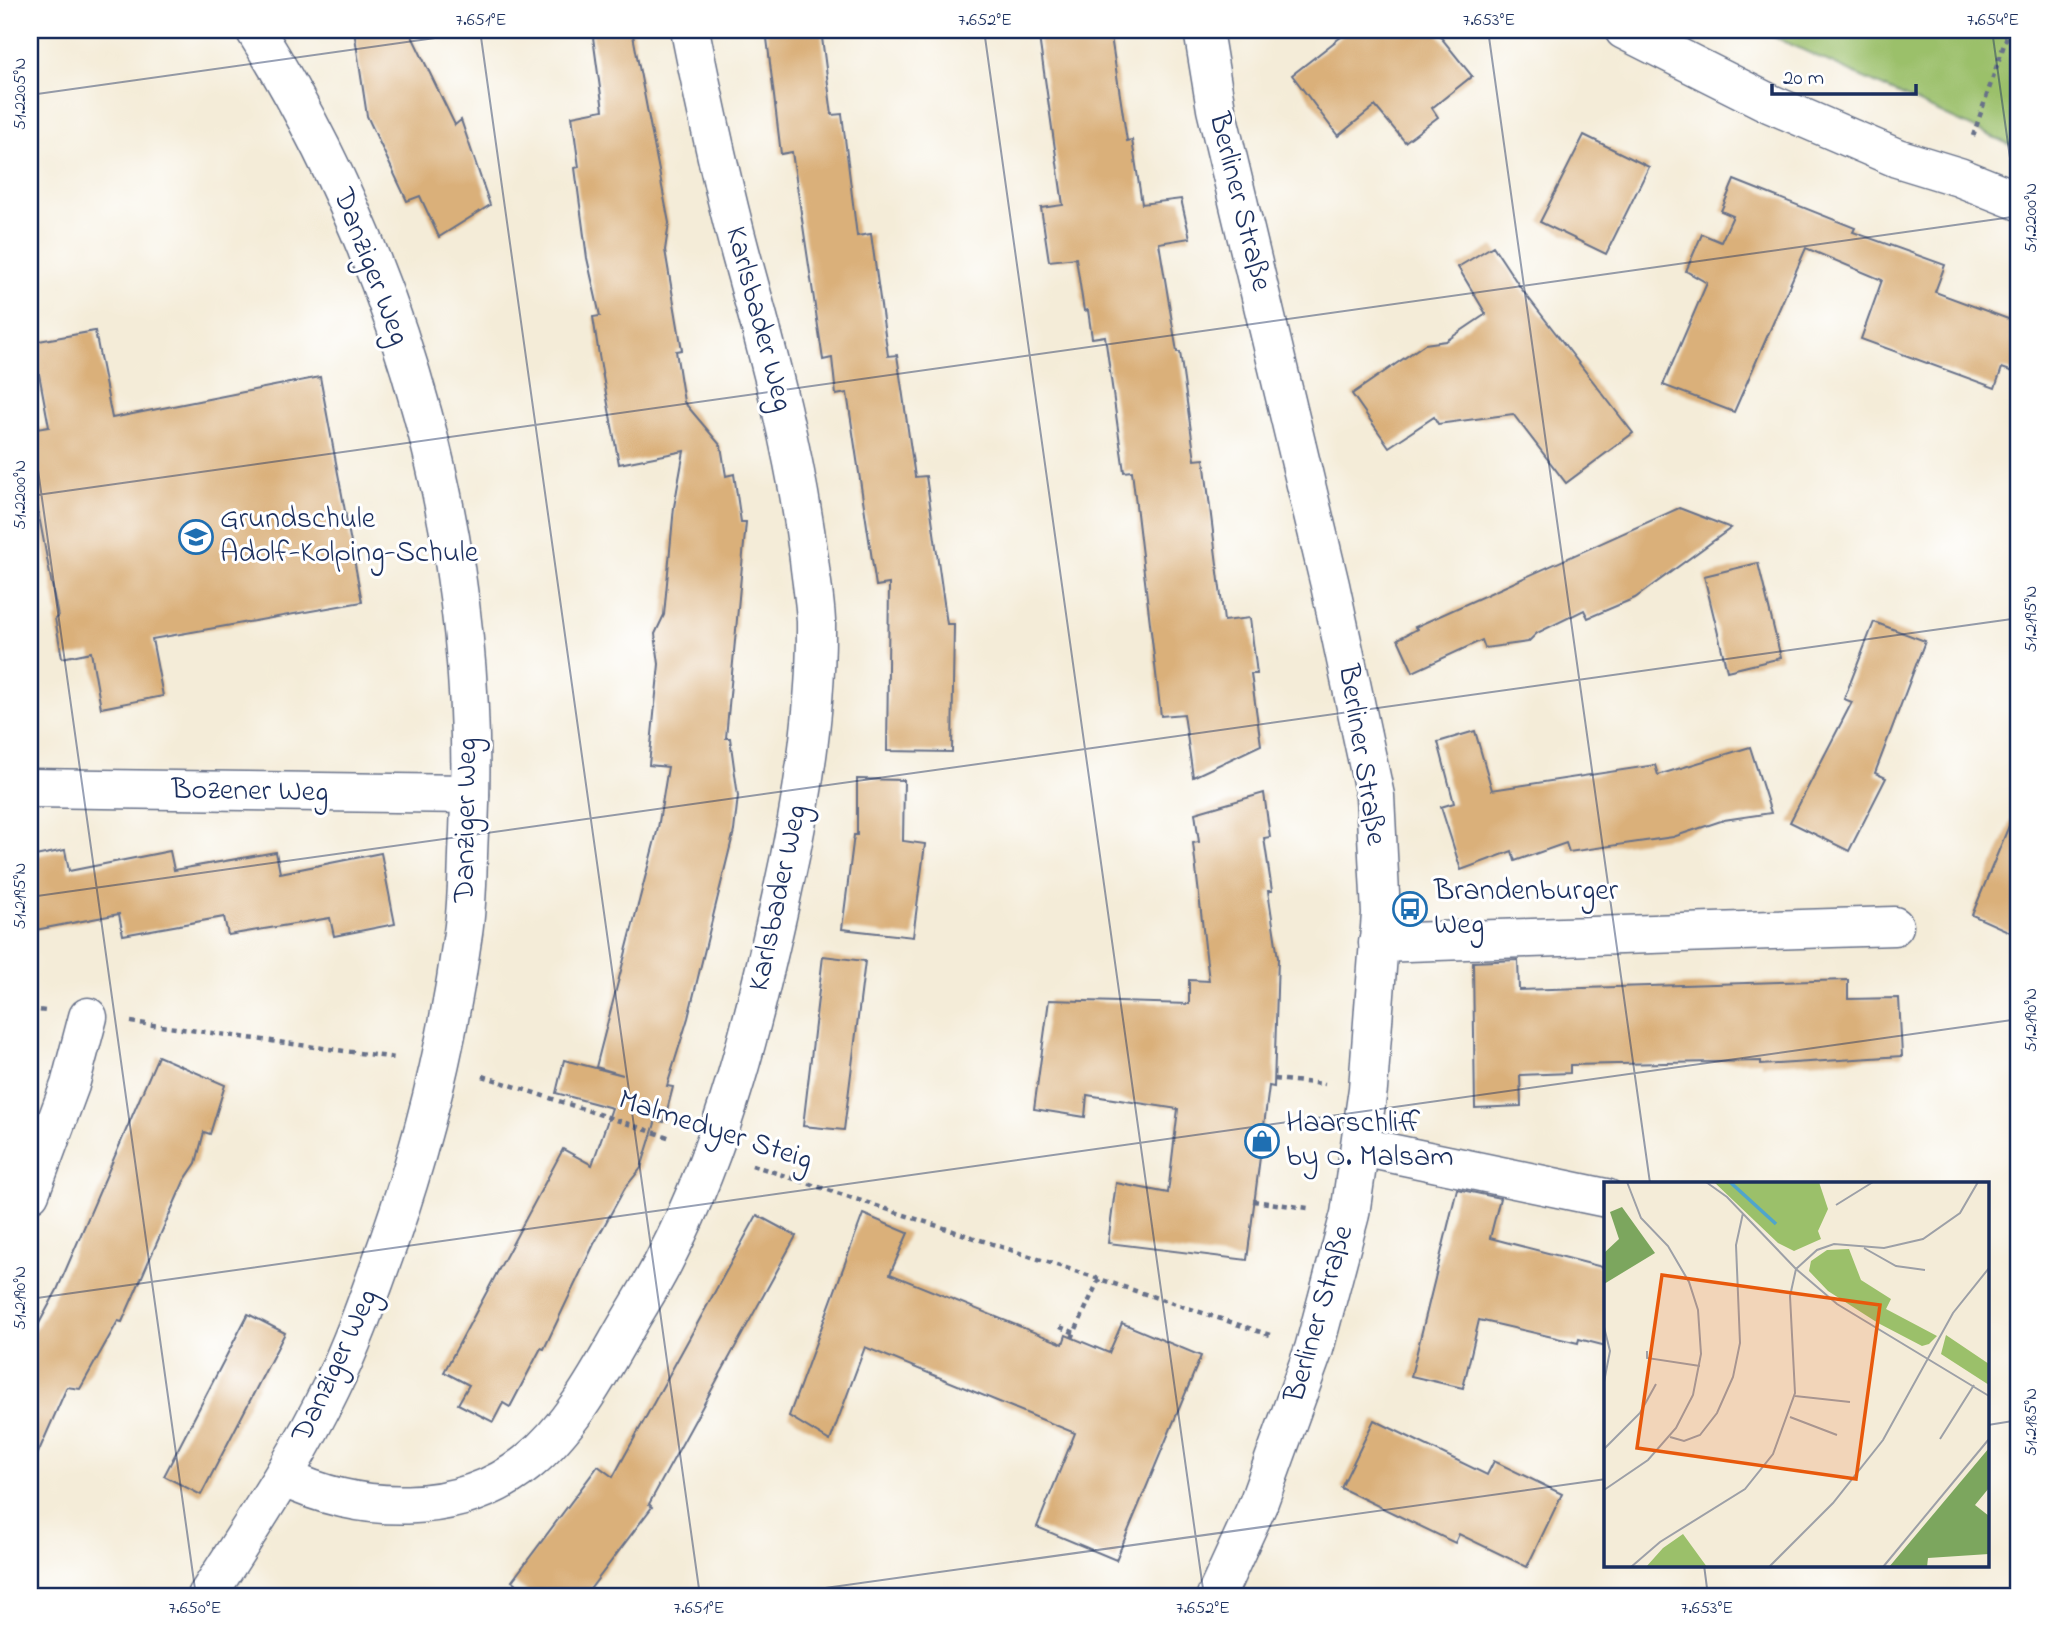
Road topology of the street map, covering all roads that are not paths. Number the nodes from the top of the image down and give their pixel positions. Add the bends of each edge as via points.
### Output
1 (255, 30) edge
2 (690, 30) edge
3 (1203, 30) edge
4 (1624, 30) edge
5 (2019, 201) edge
6 (30, 788) edge
7 (470, 794) junction
8 (1894, 926) dead end
9 (1378, 943) junction
10 (88, 1017) road end
11 (1361, 1147) junction
12 (30, 1193) edge
13 (1604, 1198) edge
14 (283, 1478) junction
15 (207, 1596) edge
16 (1216, 1596) edge

1 - 7 street, Danziger Weg via 349,205 379,274 420,404 443,490 456,573 468,675
2 - 14 street, Karlsbader Weg via 714,149 796,464 816,618 813,708 792,851 767,962 711,1152 666,1257 581,1403 527,1463 477,1491 385,1506 310,1490
3 - 9 street, Berliner Straße via 1216,109 1330,585 1375,796 1381,914
4 - 5 street via 1771,104 1897,158
6 - 7 street, Bozener Weg
7 - 14 street, Danziger Weg via 464,929 423,1142 354,1338
8 - 9 street
9 - 11 street, Berliner Straße
10 - 12 street via 70,1085
11 - 13 street
11 - 16 street, Berliner Straße via 1350,1214 1314,1349 1258,1504
14 - 15 street, Danziger Weg

